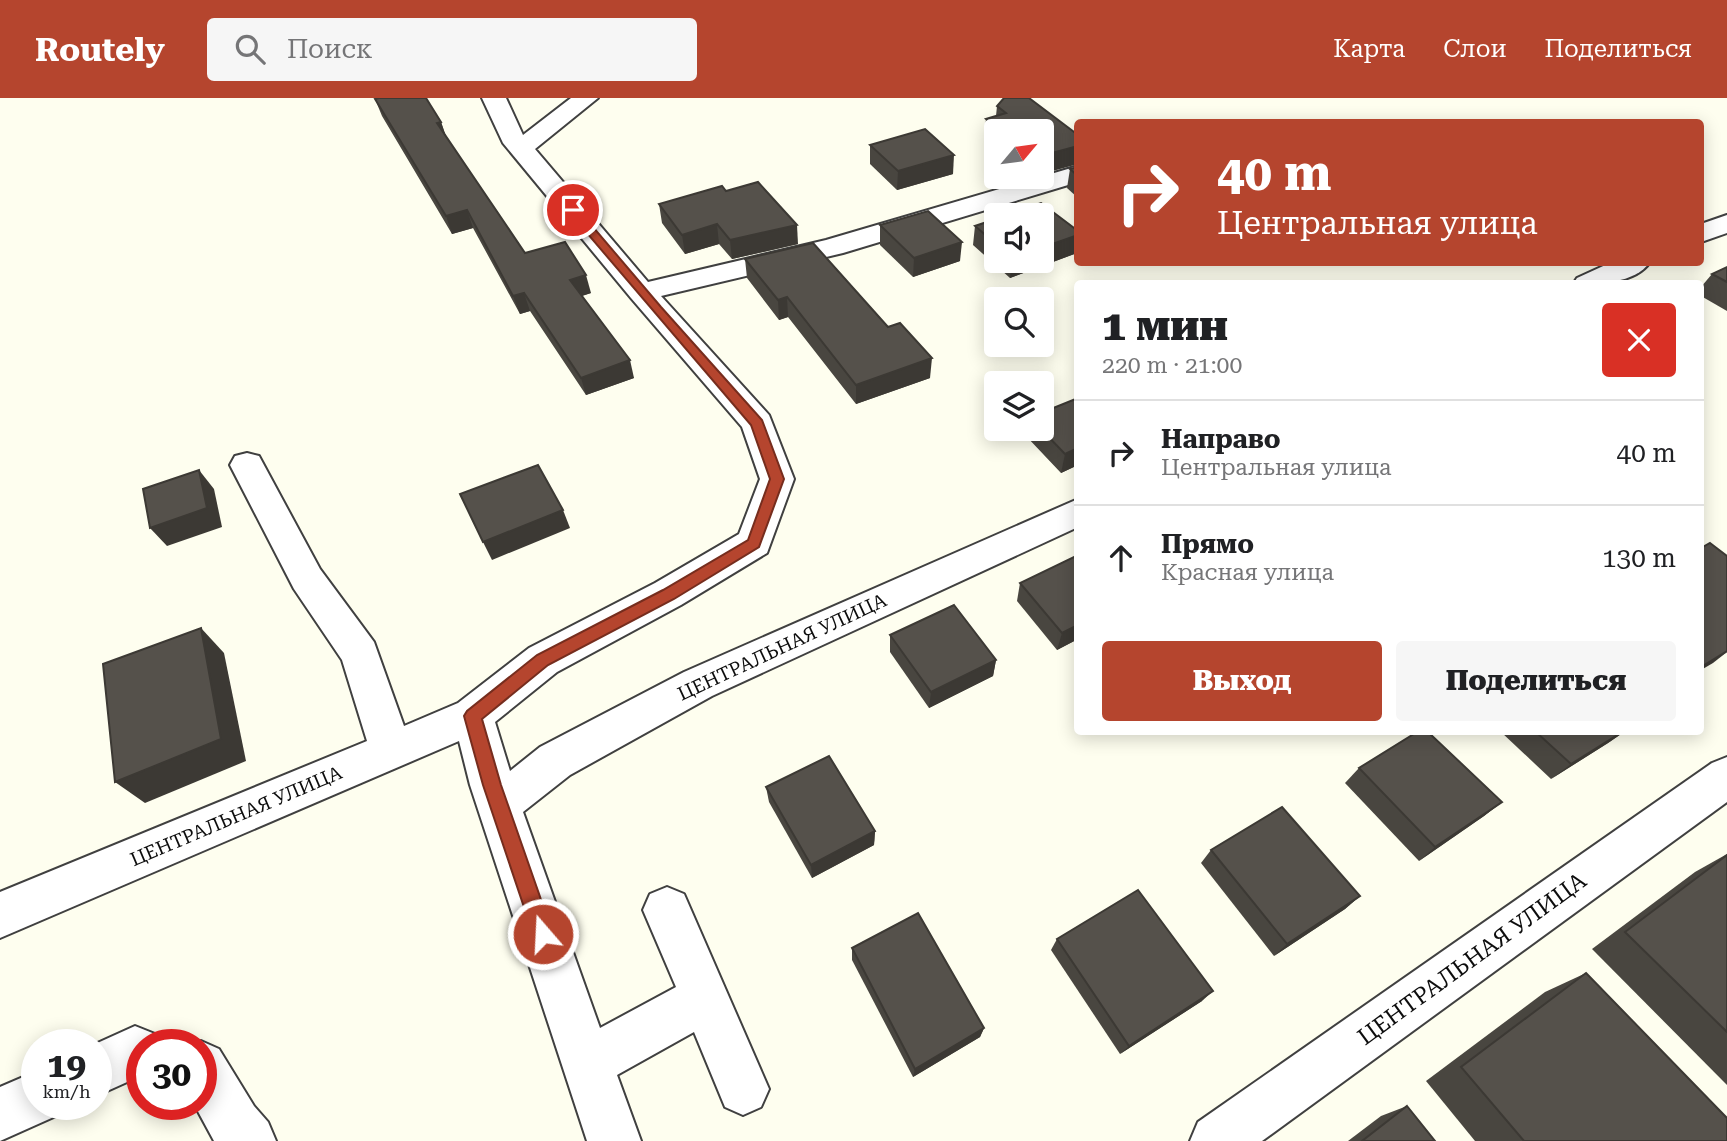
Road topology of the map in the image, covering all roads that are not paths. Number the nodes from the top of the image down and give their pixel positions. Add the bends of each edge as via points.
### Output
1 (494, 98) edge
2 (586, 98) edge
3 (521, 148) junction
4 (1074, 175) edge
5 (1727, 223) edge
6 (1704, 233) edge
7 (1627, 266) edge
8 (1596, 280) edge
9 (649, 301) junction
10 (247, 465) dead end
11 (1074, 514) edge
12 (473, 716) junction
13 (391, 750) junction
14 (1727, 777) edge
15 (499, 805) junction
16 (667, 911) dead end
17 (0, 915) edge
18 (706, 998) junction
19 (587, 1063) junction
20 (743, 1089) dead end
21 (217, 1094) edge
22 (21, 1104) edge
23 (0, 1114) edge
24 (249, 1141) edge
25 (614, 1141) edge
26 (1217, 1141) edge

1 - 3 street, ЦЕНТРАЛЬНАЯ УЛИЦА
2 - 3 street
3 - 9 street, ЦЕНТРАЛЬНАЯ УЛИЦА
4 - 9 street
5 - 6 street
7 - 8 street
9 - 12 street, ЦЕНТРАЛЬНАЯ УЛИЦА via 757,423 777,479 754,543 542,660
10 - 13 street via 307,579 360,654
11 - 15 street, ЦЕНТРАЛЬНАЯ УЛИЦА via 698,684 555,761
12 - 13 street, ЦЕНТРАЛЬНАЯ УЛИЦА
12 - 15 street
13 - 17 street, ЦЕНТРАЛЬНАЯ УЛИЦА
14 - 26 street, ЦЕНТРАЛЬНАЯ УЛИЦА
15 - 19 street
16 - 18 street
18 - 19 street
18 - 20 street
19 - 25 street
21 - 24 street
22 - 23 street

